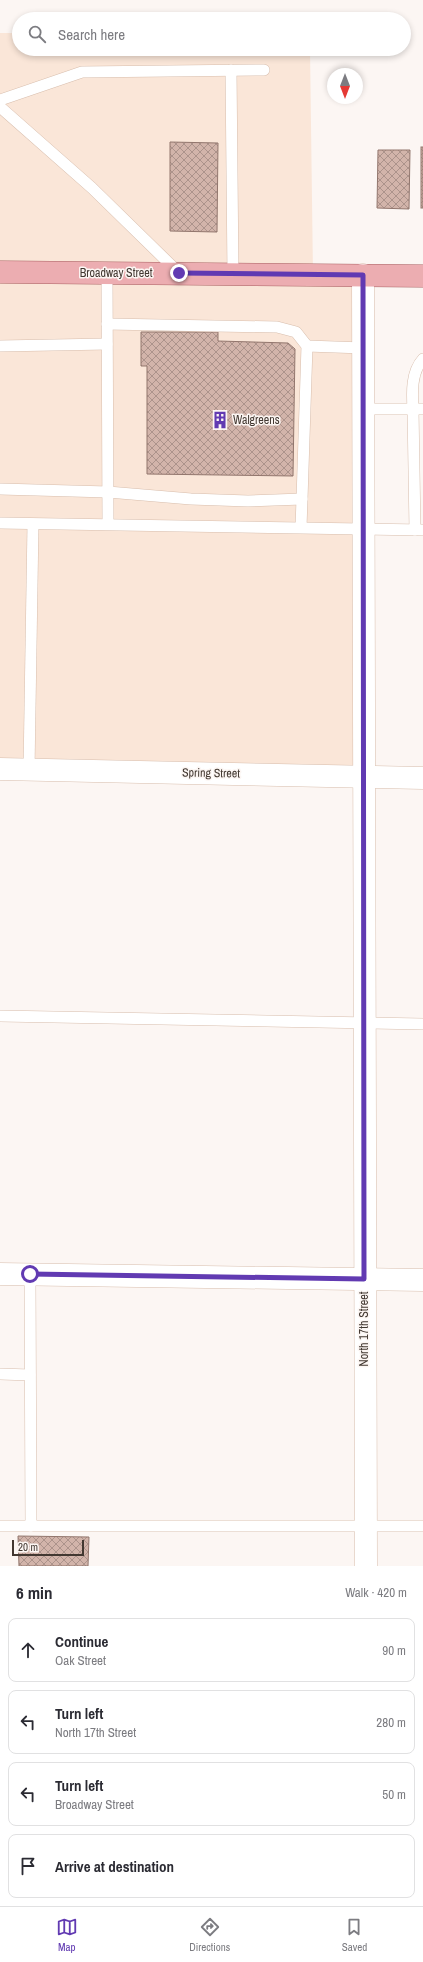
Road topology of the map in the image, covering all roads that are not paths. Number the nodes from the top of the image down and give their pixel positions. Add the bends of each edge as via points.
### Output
1 (231, 70) junction
2 (264, 70) dead end
3 (0, 100) edge
4 (0, 107) edge
5 (0, 272) edge
6 (107, 273) junction
7 (179, 273) junction
8 (233, 274) junction
9 (363, 275) junction
10 (423, 276) edge
11 (107, 324) junction
12 (107, 344) junction
13 (0, 346) edge
14 (307, 346) junction
15 (363, 348) junction
16 (423, 359) edge
17 (363, 409) junction
18 (418, 409) edge
19 (0, 489) edge
20 (108, 492) junction
21 (302, 499) junction
22 (0, 523) edge
23 (33, 524) junction
24 (108, 524) junction
25 (301, 527) junction
26 (363, 528) junction
27 (419, 530) edge
28 (0, 769) edge
29 (29, 770) junction
30 (363, 776) junction
31 (423, 778) edge
32 (0, 1016) edge
33 (364, 1023) junction
34 (423, 1024) edge
35 (0, 1274) edge
36 (30, 1274) junction
37 (364, 1279) junction
38 (423, 1280) edge
39 (0, 1374) edge
40 (30, 1375) junction
41 (0, 1526) edge
42 (31, 1526) junction
43 (365, 1526) junction
44 (423, 1526) edge
45 (366, 1566) edge

1 - 2 lane
1 - 3 lane via 82,72
1 - 8 lane
4 - 7 lane via 92,188
5 - 6 main road, Broadway Street
6 - 7 main road, Broadway Street
6 - 11 lane
7 - 8 main road, Broadway Street
8 - 9 main road, Broadway Street
9 - 10 main road, Broadway Street
9 - 15 street, North 17th Street
11 - 12 lane
11 - 14 lane via 276,327 296,332
12 - 13 lane
12 - 20 lane
14 - 15 lane
14 - 21 lane
15 - 17 street, North 17th Street
16 - 18 lane via 413,381
17 - 18 lane
17 - 26 street, North 17th Street
18 - 27 lane
19 - 20 lane
20 - 21 lane via 191,499
20 - 24 lane
21 - 25 lane
22 - 23 lane
23 - 24 lane
23 - 29 lane
24 - 25 lane
25 - 26 lane
26 - 27 lane
26 - 30 street, North 17th Street
28 - 29 street, Spring Street
29 - 30 street, Spring Street
30 - 31 street, Spring Street
30 - 33 street, North 17th Street
32 - 33 lane
33 - 34 lane
33 - 37 street, North 17th Street
35 - 36 street
36 - 37 street
36 - 40 lane
37 - 38 street
37 - 43 street, North 17th Street
39 - 40 lane
40 - 42 lane
41 - 42 lane
42 - 43 lane
43 - 44 lane
43 - 45 street, North 17th Street

